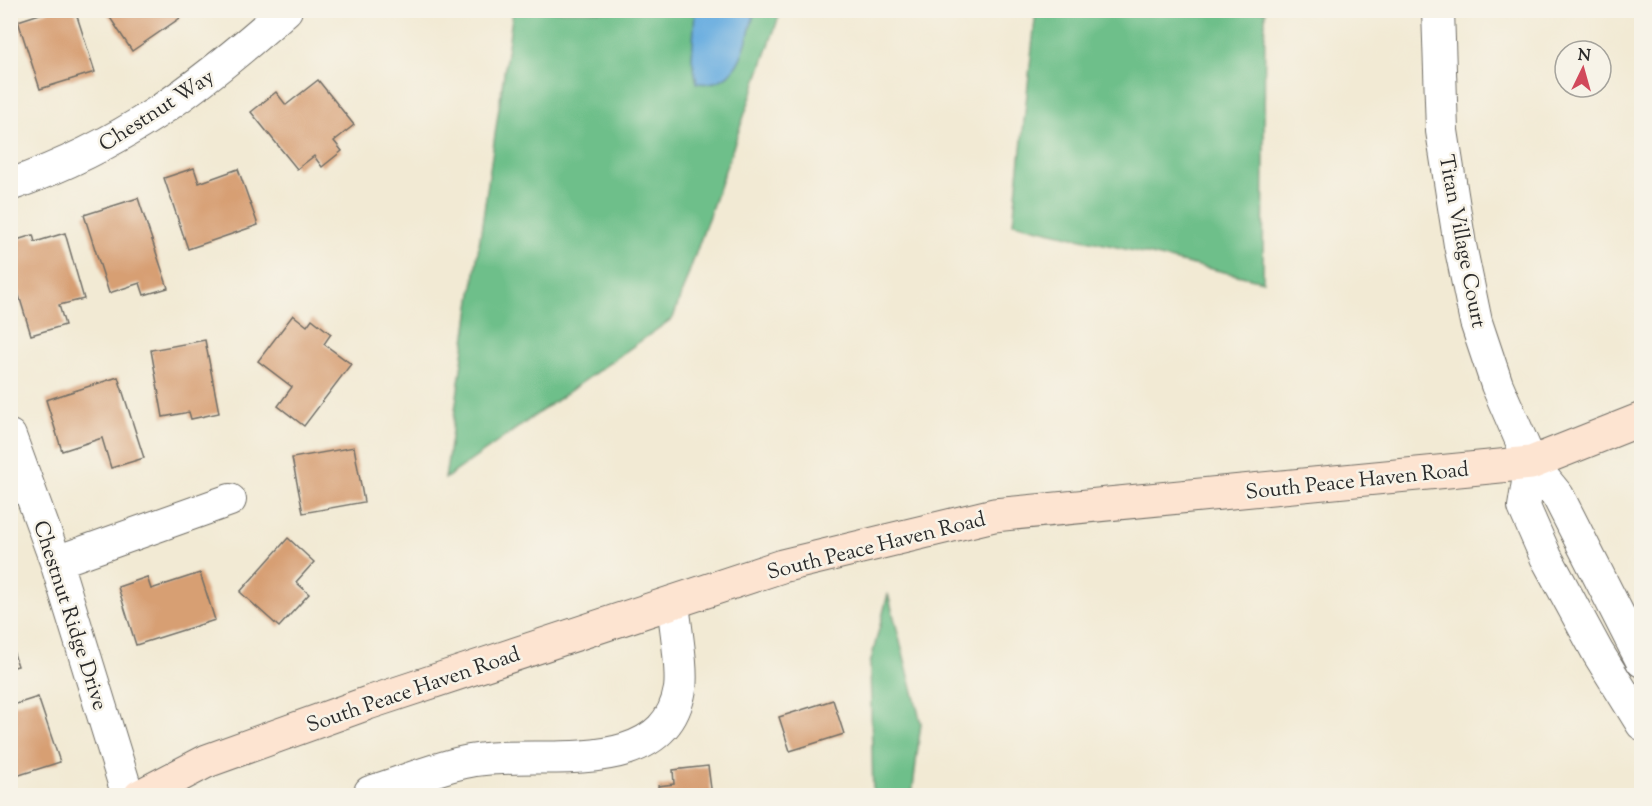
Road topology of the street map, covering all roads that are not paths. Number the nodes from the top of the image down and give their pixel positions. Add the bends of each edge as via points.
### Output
1 (286, 10) edge
2 (1438, 10) edge
3 (10, 185) edge
4 (1641, 419) edge
5 (10, 436) edge
6 (1531, 463) junction
7 (230, 500) dead end
8 (56, 562) junction
9 (673, 602) junction
10 (1641, 661) edge
11 (1641, 724) edge
12 (370, 792) dead end
13 (128, 795) edge
14 (140, 795) edge

1 - 3 street, Chestnut Way via 183,97 126,134 67,164
2 - 6 street, Titan Village Court via 1442,131 1460,245 1476,322 1497,385
4 - 6 main road, South Peace Haven Road
5 - 8 street, Chestnut Ridge Drive
6 - 9 main road, South Peace Haven Road via 994,515 782,566
6 - 10 street, Titan Village Court via 1558,496
6 - 11 street via 1524,507 1546,557
7 - 8 street
8 - 13 street, Chestnut Ridge Drive
9 - 12 street via 680,689 668,719 644,743 609,755 470,760
9 - 14 main road, South Peace Haven Road via 325,718 207,761

